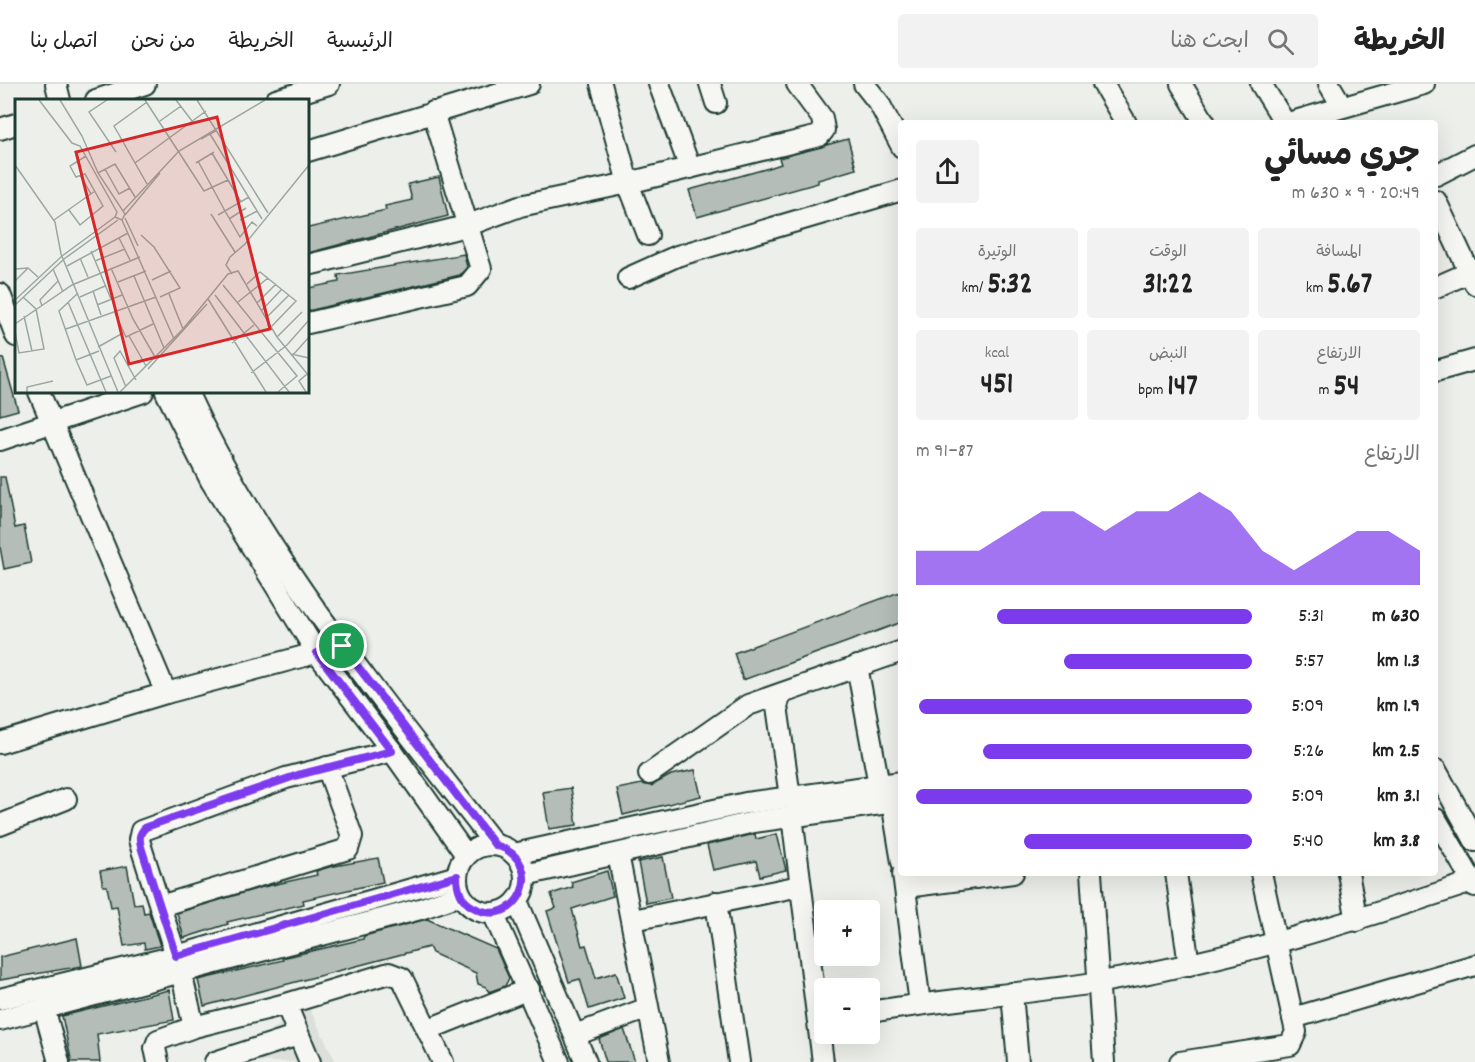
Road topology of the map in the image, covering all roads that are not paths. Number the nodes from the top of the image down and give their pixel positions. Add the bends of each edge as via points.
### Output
1 (56, 84) edge
2 (145, 84) edge
3 (529, 84) edge
4 (601, 84) edge
5 (659, 84) edge
6 (710, 84) edge
7 (797, 84) edge
8 (864, 84) edge
9 (1104, 84) edge
10 (1181, 84) edge
11 (1261, 84) edge
12 (1329, 84) edge
13 (1424, 84) edge
14 (325, 85) edge
15 (1401, 87) edge
16 (60, 99) edge
17 (99, 99) edge
18 (279, 99) edge
19 (716, 103) dead end
20 (1342, 106) junction
21 (433, 112) junction
22 (1124, 120) edge
23 (1204, 120) edge
24 (1284, 120) edge
25 (1296, 120) edge
26 (15, 124) edge
27 (0, 129) edge
28 (898, 140) edge
29 (309, 151) edge
30 (1475, 155) edge
31 (690, 168) junction
32 (1438, 174) edge
33 (628, 183) junction
34 (898, 191) edge
35 (1438, 205) edge
36 (466, 226) junction
37 (648, 235) dead end
38 (309, 265) edge
39 (1473, 276) edge
40 (628, 278) dead end
41 (1438, 286) edge
42 (0, 294) edge
43 (309, 323) edge
44 (15, 333) edge
45 (1475, 360) edge
46 (1438, 369) edge
47 (39, 393) edge
48 (140, 393) edge
49 (167, 393) edge
50 (188, 393) edge
51 (51, 422) junction
52 (0, 440) edge
53 (342, 646) junction
54 (898, 652) edge
55 (317, 653) junction
56 (857, 666) junction
57 (166, 693) junction
58 (781, 694) junction
59 (0, 743) edge
60 (392, 751) junction
61 (327, 767) junction
62 (649, 774) dead end
63 (1438, 774) edge
64 (898, 783) edge
65 (879, 785) junction
66 (66, 799) dead end
67 (897, 801) edge
68 (791, 806) junction
69 (1438, 822) edge
70 (0, 825) edge
71 (1475, 841) edge
72 (495, 845) junction
73 (514, 854) junction
74 (466, 855) junction
75 (618, 855) junction
76 (525, 875) junction
77 (966, 876) edge
78 (1091, 876) edge
79 (1176, 876) edge
80 (1262, 876) edge
81 (1349, 876) edge
82 (904, 880) edge
83 (1474, 883) edge
84 (458, 885) junction
85 (800, 886) junction
86 (517, 901) junction
87 (716, 902) junction
88 (160, 906) junction
89 (493, 913) junction
90 (633, 920) junction
91 (1357, 921) junction
92 (1275, 941) junction
93 (178, 964) junction
94 (1190, 965) junction
95 (1475, 965) edge
96 (814, 978) edge
97 (1099, 982) junction
98 (529, 989) junction
99 (1012, 993) junction
100 (0, 999) edge
101 (286, 1004) junction
102 (920, 1004) junction
103 (44, 1008) junction
104 (648, 1008) junction
105 (880, 1010) edge
106 (1293, 1018) junction
107 (0, 1020) edge
108 (194, 1027) junction
109 (429, 1029) junction
110 (298, 1035) junction
111 (575, 1035) junction
112 (822, 1044) edge
113 (1266, 1056) edge
114 (59, 1062) edge
115 (158, 1062) edge
116 (215, 1062) edge
117 (310, 1062) edge
118 (443, 1062) edge
119 (559, 1062) edge
120 (586, 1062) edge
121 (659, 1062) edge
122 (739, 1062) edge
123 (823, 1062) edge
124 (1018, 1062) edge
125 (1104, 1062) edge
126 (1180, 1062) edge

1 - 16 street
2 - 17 street
3 - 21 street
4 - 33 street
5 - 31 street
6 - 19 street
7 - 31 street via 822,118 824,130 819,136
8 - 28 street
9 - 22 street
10 - 23 street
11 - 24 street
12 - 20 street
13 - 15 street
14 - 18 street
15 - 20 street
20 - 25 street
21 - 29 street
21 - 36 street
26 - 27 street
30 - 32 street
31 - 33 street
33 - 36 street via 520,206
33 - 37 street
34 - 40 street via 676,256
35 - 39 street
36 - 38 street
36 - 43 street via 481,269 466,286
39 - 41 street
42 - 44 street
45 - 46 street
47 - 51 street
48 - 51 street
49 - 55 street via 211,481
50 - 53 street via 230,478
51 - 52 street
51 - 57 street
53 - 55 street
53 - 72 street
54 - 56 street
55 - 57 street
55 - 60 street
56 - 58 street
56 - 65 street
57 - 59 street
58 - 62 street via 748,705
58 - 68 street via 777,706
60 - 61 street
60 - 74 street
61 - 88 street via 146,827 139,840
61 - 88 street via 352,836 348,849
63 - 71 street
64 - 65 street
65 - 68 street
66 - 70 street
67 - 68 street
68 - 73 street via 700,812
68 - 75 street
68 - 85 street
69 - 83 street
72 - 73 street
72 - 74 street via 484,845
73 - 76 street
74 - 84 street
75 - 76 street
75 - 90 street
76 - 86 street
77 - 82 street
78 - 97 street
79 - 94 street
80 - 92 street
81 - 91 street
82 - 102 street
83 - 91 street
84 - 89 street via 468,905
84 - 93 street
85 - 87 street
85 - 96 street
86 - 89 street
86 - 111 street
87 - 90 street
87 - 122 street
88 - 93 street
89 - 98 street
90 - 104 street
91 - 92 street
92 - 94 street
92 - 106 street
93 - 100 street
93 - 103 street
93 - 108 street
94 - 97 street
95 - 106 street
97 - 99 street
97 - 125 street
98 - 109 street
98 - 119 street
99 - 102 street
99 - 124 street
101 - 108 street
101 - 109 street via 393,973 402,978
101 - 110 street
102 - 105 street
103 - 107 street
103 - 114 street
104 - 111 street
104 - 121 street
106 - 113 street via 1296,1032 1290,1045
108 - 115 street via 158,1040
109 - 118 street
110 - 116 street
110 - 117 street
111 - 120 street
112 - 123 street
113 - 126 street

